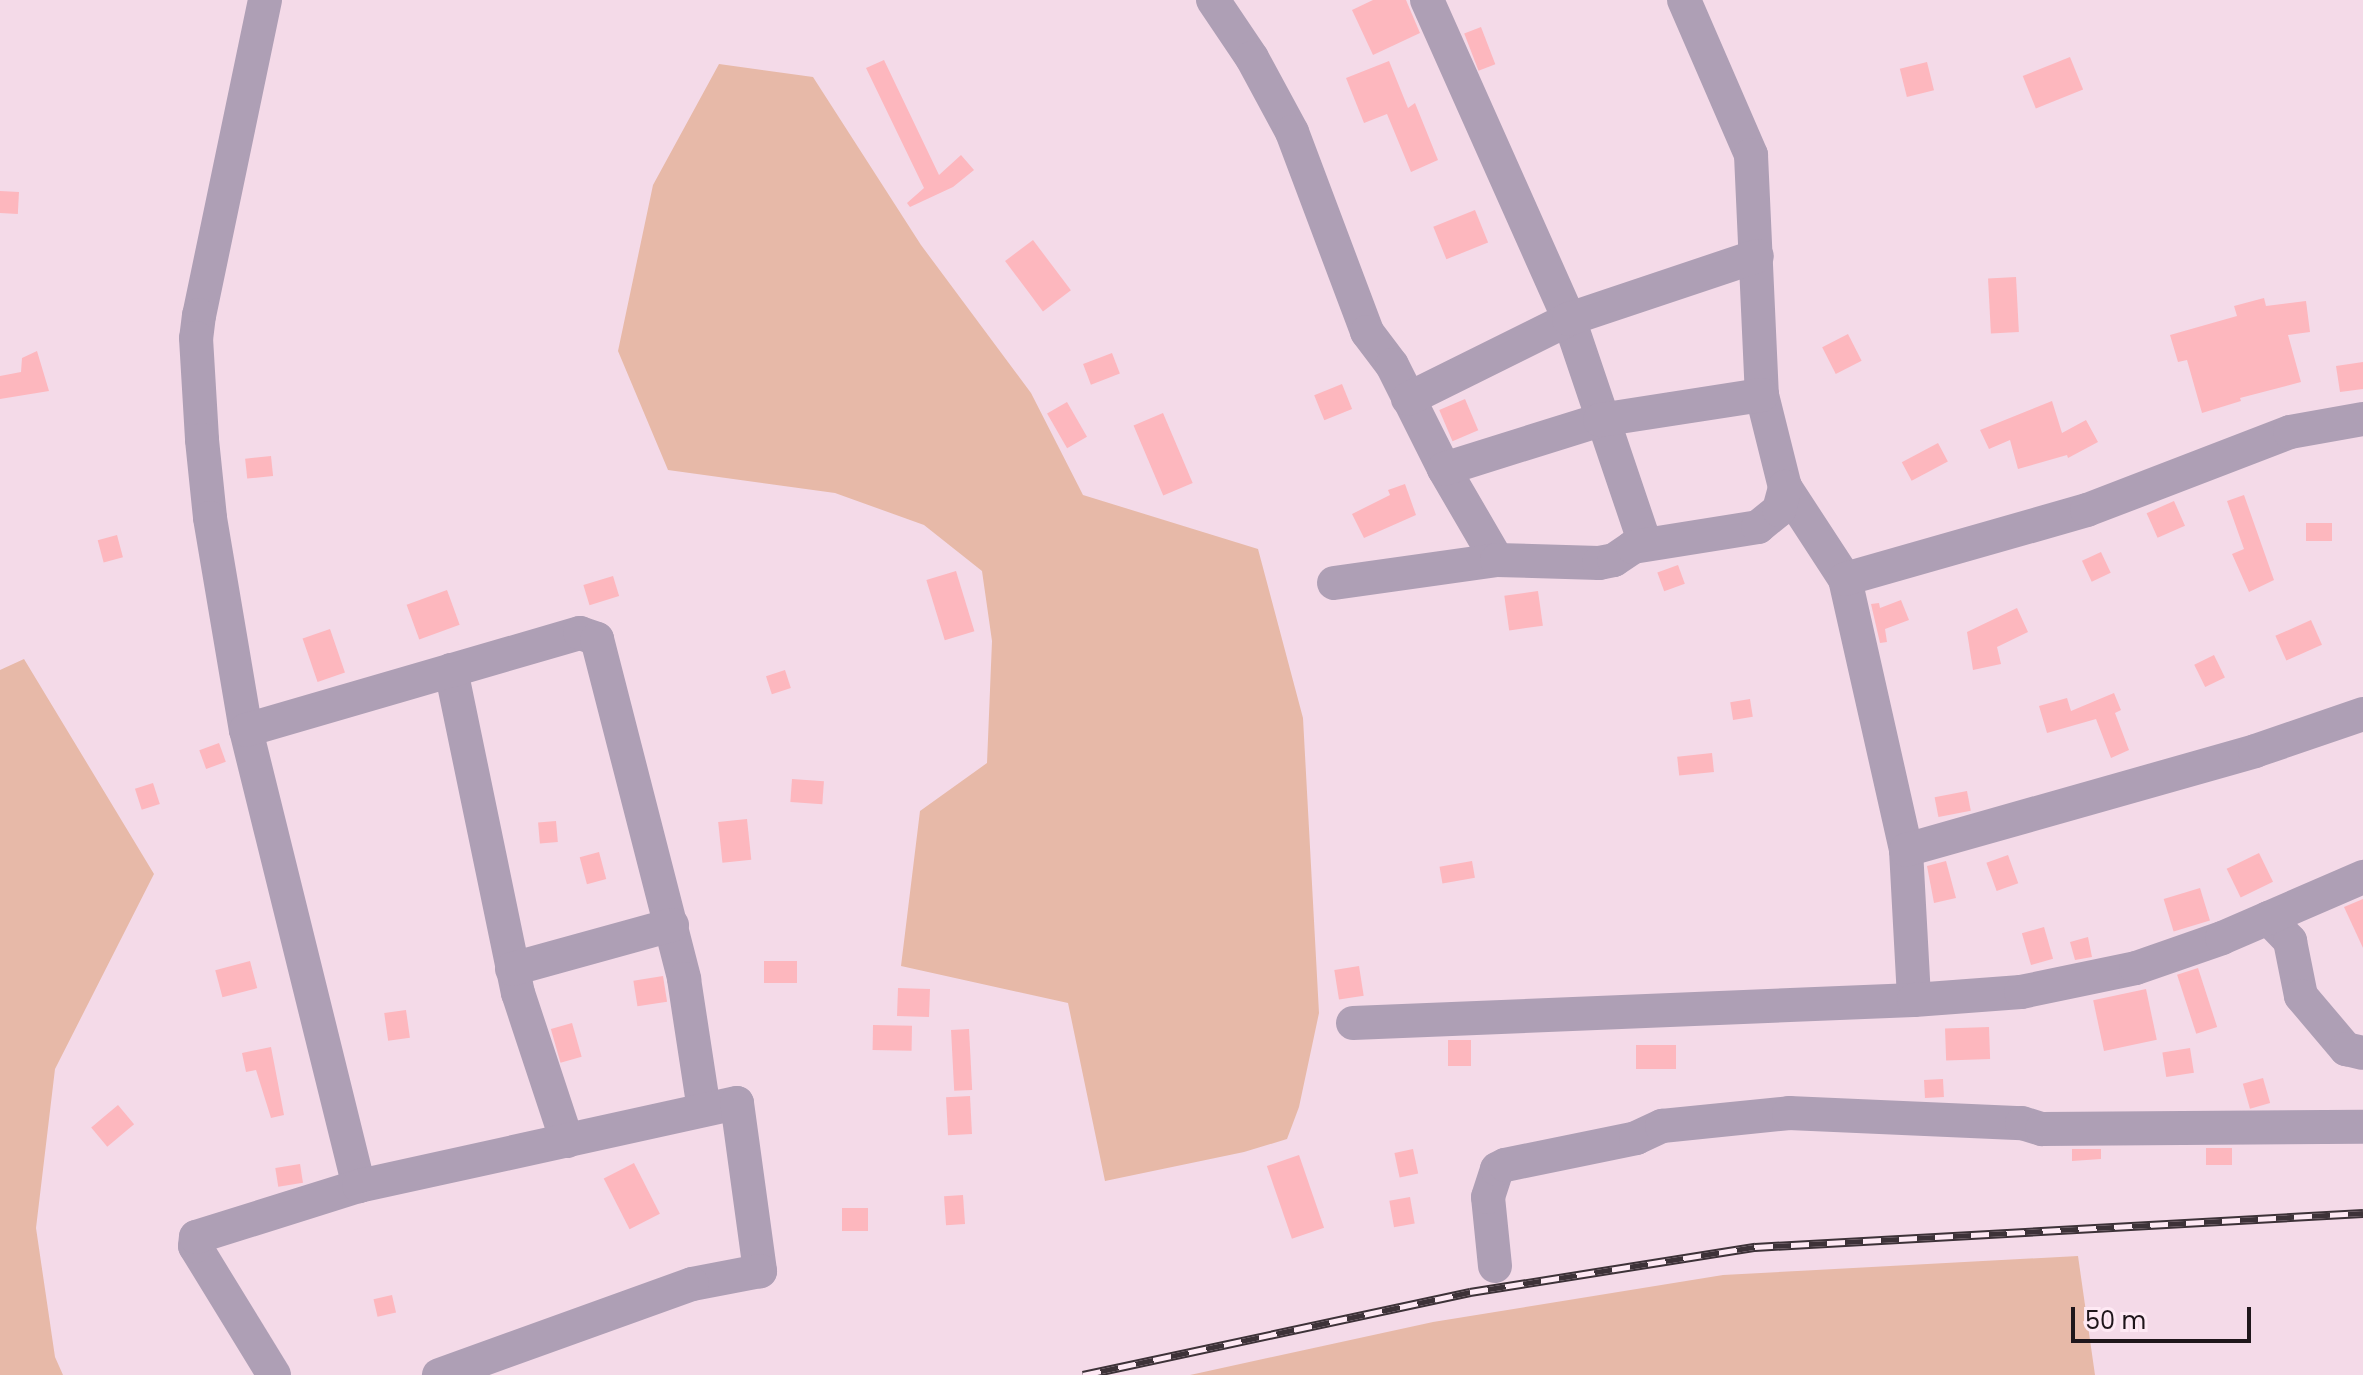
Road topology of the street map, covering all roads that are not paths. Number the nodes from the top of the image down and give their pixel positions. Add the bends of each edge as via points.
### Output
1 (265, 0) edge
2 (1213, 0) edge
3 (1427, 0) edge
4 (1684, 0) edge
5 (1757, 256) junction
6 (1569, 319) junction
7 (1762, 395) junction
8 (1408, 399) junction
9 (2363, 419) edge
10 (1600, 420) junction
11 (1444, 469) junction
12 (1785, 487) junction
13 (1645, 544) junction
14 (1497, 560) junction
15 (1845, 579) junction
16 (1334, 583) dead end
17 (451, 670) junction
18 (2363, 714) edge
19 (246, 730) junction
20 (1906, 850) junction
21 (2363, 877) edge
22 (2268, 918) junction
23 (672, 925) junction
24 (512, 969) junction
25 (1914, 1000) junction
26 (1353, 1023) dead end
27 (2363, 1053) edge
28 (704, 1109) junction
29 (2363, 1127) edge
30 (567, 1141) junction
31 (359, 1186) junction
32 (1495, 1266) dead end
33 (274, 1375) edge
34 (439, 1375) edge

1 - 19 street via 196,338 210,518
2 - 8 street via 1292,132 1367,332 1392,365
3 - 6 street
4 - 5 street via 1751,155
5 - 6 street
5 - 7 street
6 - 8 street
6 - 10 street
7 - 10 street
7 - 12 street
8 - 11 street
9 - 15 street via 2290,432 2087,510
10 - 11 street
10 - 13 street
11 - 14 street
12 - 13 street via 1779,510 1758,527
12 - 15 street
13 - 14 street via 1599,563
14 - 16 street
15 - 20 street
17 - 19 street
17 - 23 street via 580,633 597,639
17 - 24 street
18 - 20 street via 2255,751
19 - 31 street
20 - 25 street
21 - 22 street
22 - 25 street via 2136,968 2085,981
22 - 27 street via 2290,941 2301,996 2346,1049
23 - 24 street
23 - 28 street
24 - 30 street
25 - 26 street
28 - 30 street
28 - 34 street via 737,1103 740,1110 760,1271 692,1284
29 - 32 street via 2042,1129 2022,1123 1789,1113 1662,1126 1636,1138 1497,1169 1488,1197
30 - 31 street
31 - 33 street via 195,1239

